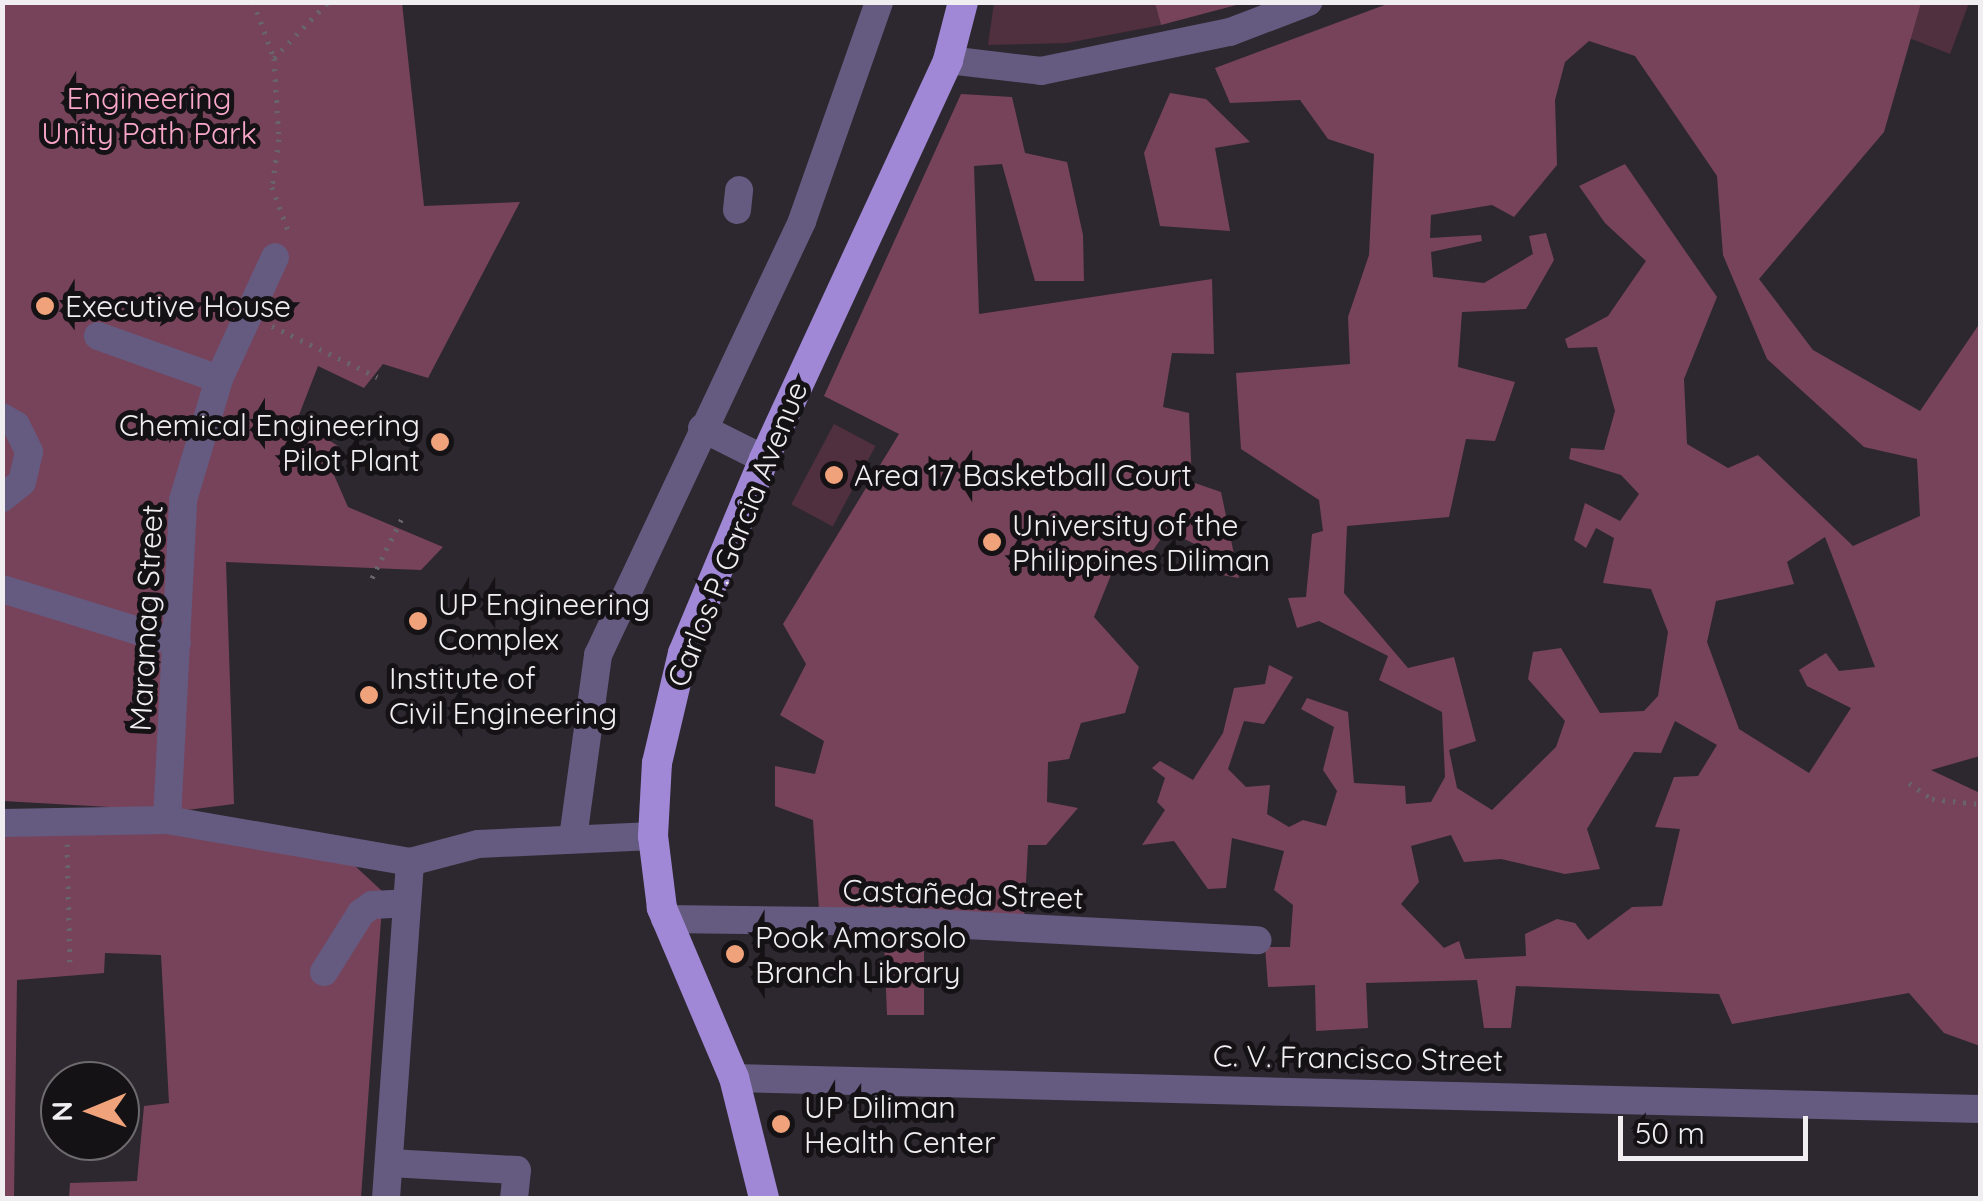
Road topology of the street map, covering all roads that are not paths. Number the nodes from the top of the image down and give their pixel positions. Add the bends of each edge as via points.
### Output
1 (879, 2) edge
2 (963, 2) edge
3 (1308, 2) edge
4 (948, 60) junction
5 (275, 257) road end
6 (98, 336) dead end
7 (219, 379) junction
8 (2, 417) edge
9 (702, 428) junction
10 (764, 459) junction
11 (2, 498) edge
12 (2, 589) edge
13 (176, 642) junction
14 (168, 820) junction
15 (2, 823) edge
16 (653, 836) junction
17 (572, 838) junction
18 (410, 862) junction
19 (407, 903) junction
20 (665, 918) junction
21 (1258, 940) dead end
22 (324, 972) dead end
23 (734, 1078) junction
24 (1980, 1109) edge
25 (390, 1163) junction
26 (386, 1198) edge
27 (514, 1198) edge
28 (764, 1198) edge

1 - 9 street via 802,221
2 - 4 main road, Carlos P. Garcia Avenue
3 - 4 street via 1230,32 1040,71
4 - 10 main road, Carlos P. Garcia Avenue
5 - 7 street, Maramag Street
6 - 7 street
7 - 13 street, Maramag Street via 183,500
8 - 11 street via 16,425 29,452 22,482
9 - 10 street
9 - 17 street via 598,655
10 - 16 main road, Carlos P. Garcia Avenue via 666,710
12 - 13 street
13 - 14 street, Maramag Street
14 - 15 street
14 - 18 street
16 - 17 street
16 - 20 main road, Carlos P. Garcia Avenue
17 - 18 street via 478,844
18 - 19 street
19 - 22 street via 361,913
19 - 25 street
20 - 21 street, Castañeda Street via 909,922
20 - 23 main road, Carlos P. Garcia Avenue
23 - 24 street, C. V. Francisco Street
23 - 28 main road, Carlos P. Garcia Avenue
25 - 26 street
25 - 27 street via 516,1170

